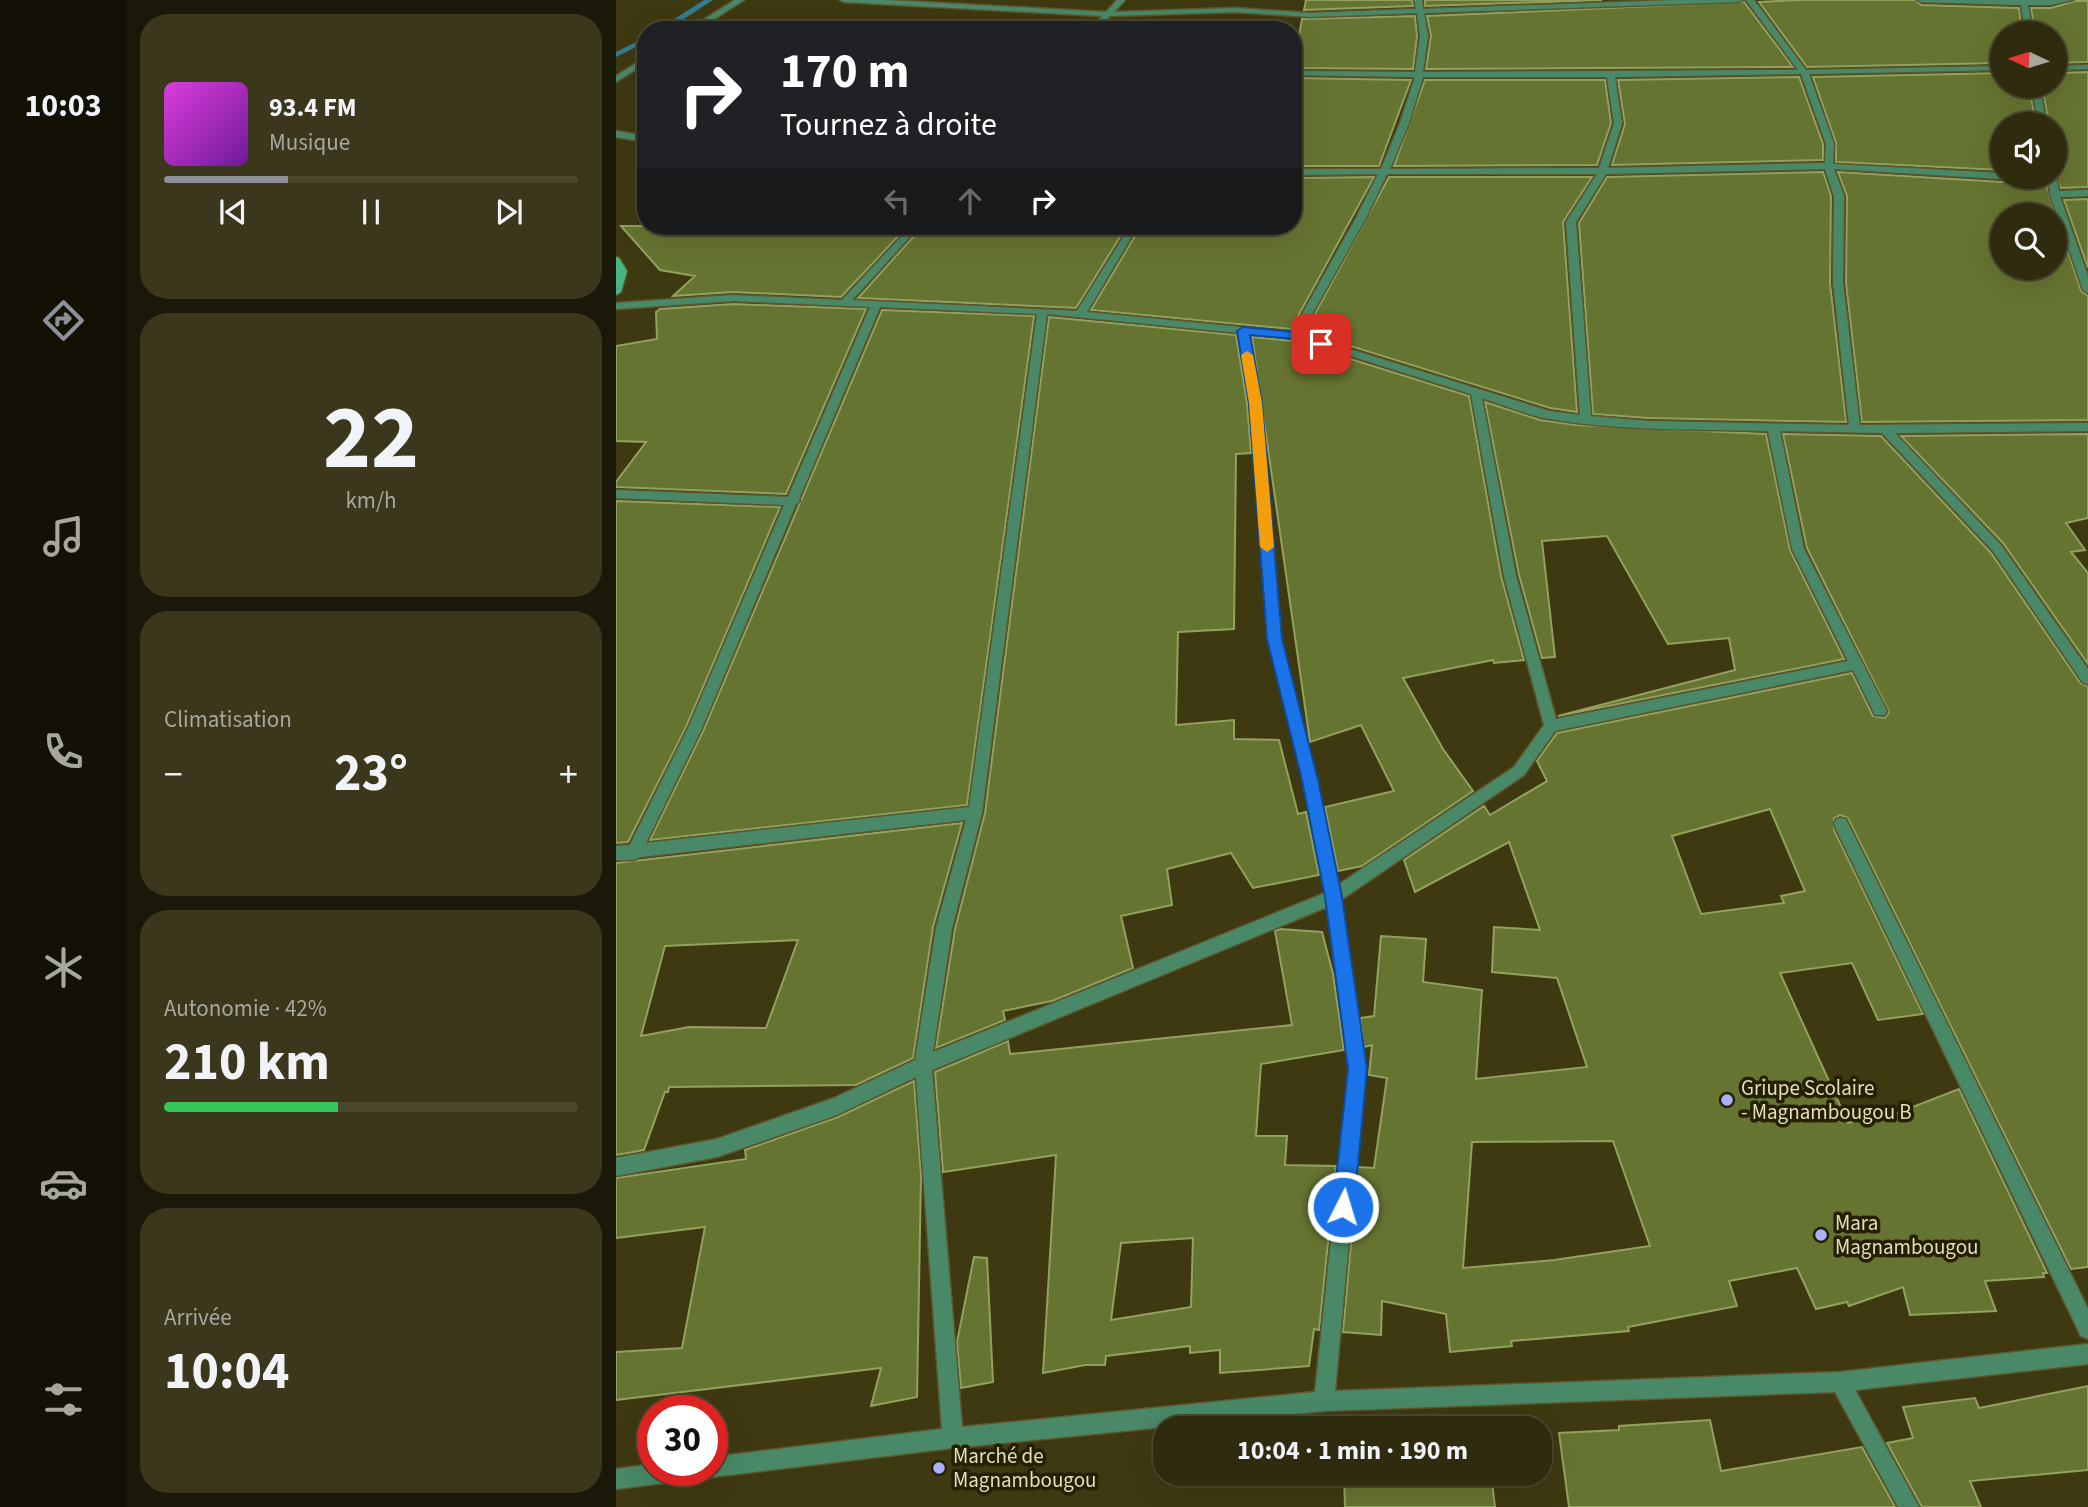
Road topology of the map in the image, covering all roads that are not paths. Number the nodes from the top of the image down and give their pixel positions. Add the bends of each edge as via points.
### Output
1 (740, 0) edge
2 (844, 0) edge
3 (1121, 0) edge
4 (1418, 0) edge
5 (1739, 0) edge
6 (1749, 0) edge
7 (1921, 0) edge
8 (2069, 0) edge
9 (2025, 1) edge
10 (1422, 12) junction
11 (1106, 14) junction
12 (706, 21) edge
13 (1100, 21) edge
14 (2028, 21) edge
15 (637, 65) edge
16 (2088, 67) edge
17 (1990, 68) edge
18 (2067, 68) edge
19 (1804, 72) junction
20 (1302, 73) edge
21 (1611, 74) junction
22 (1421, 76) junction
23 (616, 80) edge
24 (616, 134) edge
25 (637, 138) edge
26 (1829, 166) junction
27 (1385, 171) junction
28 (1603, 171) junction
29 (1302, 172) edge
30 (1990, 175) edge
31 (2054, 189) edge
32 (2088, 193) edge
33 (2055, 194) junction
34 (908, 235) edge
35 (1129, 235) edge
36 (616, 260) edge
37 (2088, 289) edge
38 (616, 292) edge
39 (844, 303) junction
40 (876, 304) junction
41 (616, 306) edge
42 (1042, 311) junction
43 (1080, 315) junction
44 (1243, 331) junction
45 (1295, 335) junction
46 (1476, 393) junction
47 (1586, 420) junction
48 (1773, 426) junction
49 (2088, 427) edge
50 (1855, 428) junction
51 (1885, 429) junction
52 (616, 494) edge
53 (794, 501) junction
54 (1857, 664) junction
55 (2088, 679) edge
56 (1880, 711) dead end
57 (1551, 726) junction
58 (975, 813) junction
59 (1841, 824) dead end
60 (616, 853) edge
61 (634, 853) junction
62 (1334, 897) junction
63 (923, 1065) junction
64 (616, 1167) edge
65 (2088, 1329) edge
66 (2088, 1354) edge
67 (1840, 1382) junction
68 (1324, 1401) junction
69 (953, 1438) junction
70 (728, 1465) edge
71 (637, 1476) edge
72 (616, 1479) edge
73 (1909, 1507) edge

1 - 12 street
2 - 11 street
3 - 11 street
4 - 10 street
5 - 10 street
6 - 19 street
7 - 9 street
8 - 9 street
9 - 14 street
10 - 11 street
10 - 22 street
11 - 13 street
15 - 23 street
16 - 18 street
17 - 19 street
19 - 21 street
19 - 26 street via 1830,144
20 - 22 street
21 - 22 street
21 - 28 street via 1618,123
22 - 27 street
24 - 25 street
26 - 28 street
26 - 30 street
26 - 50 street via 1839,196 1838,283
27 - 28 street
27 - 29 street
27 - 45 street
28 - 47 street via 1571,222
31 - 33 street
32 - 33 street
33 - 37 street
34 - 39 street
35 - 43 street
36 - 38 main road via 622,271
39 - 40 street
39 - 41 street via 733,298
40 - 42 street
40 - 53 street
42 - 43 street
42 - 58 street
43 - 44 street
44 - 45 street
44 - 62 street via 1255,403 1274,639
45 - 46 street
46 - 47 street via 1548,415
46 - 57 street via 1510,576
47 - 48 street
48 - 50 street
48 - 54 street via 1798,550
49 - 51 street
50 - 51 street
51 - 55 street via 1997,548
52 - 53 street
53 - 61 street via 695,728
54 - 56 street
54 - 57 street
57 - 62 street via 1519,772
58 - 61 street
58 - 63 street via 944,928
59 - 65 street
60 - 61 street
62 - 63 street
62 - 68 street via 1357,1069
63 - 64 street via 837,1106 717,1148
63 - 69 street
66 - 67 street
67 - 68 street
67 - 73 street
68 - 69 street
69 - 70 street
71 - 72 street

